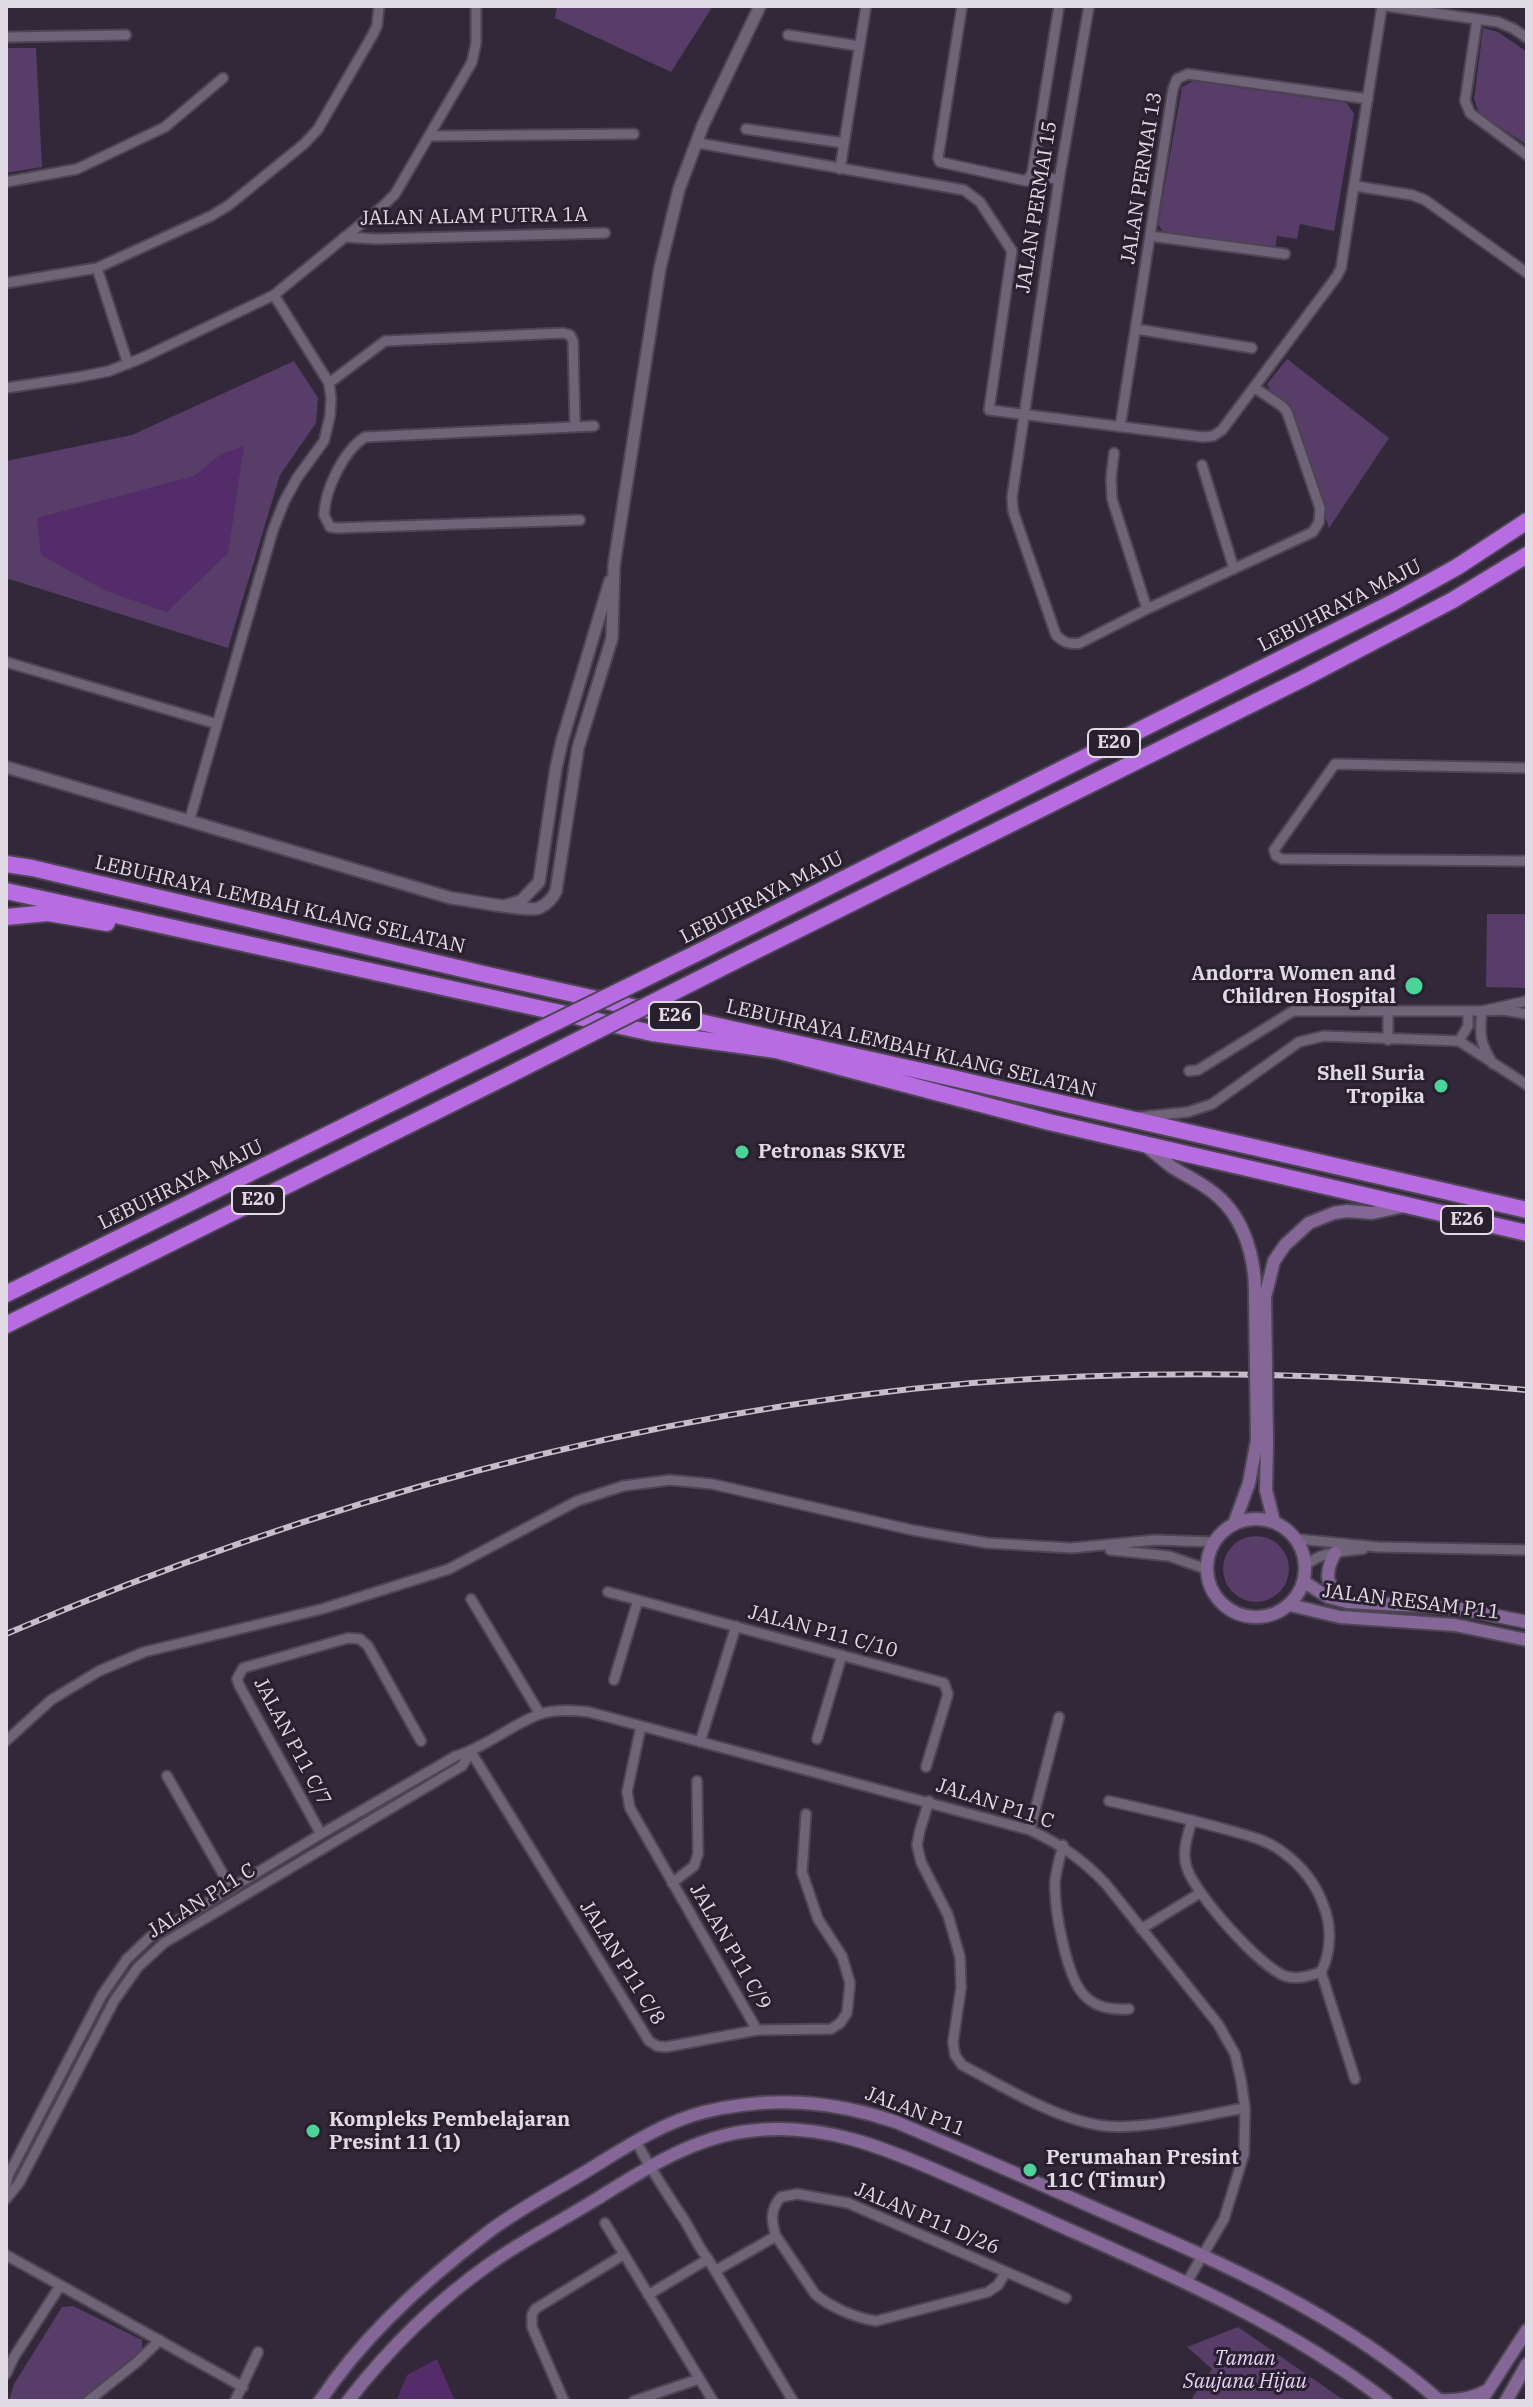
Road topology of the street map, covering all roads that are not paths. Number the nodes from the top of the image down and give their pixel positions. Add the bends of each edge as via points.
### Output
1 (379, 6) edge
2 (476, 6) edge
3 (760, 6) edge
4 (866, 6) edge
5 (962, 6) edge
6 (1059, 6) edge
7 (1089, 6) edge
8 (1384, 6) edge
9 (1477, 20) junction
10 (126, 35) dead end
11 (788, 35) dead end
12 (6, 37) edge
13 (1527, 38) edge
14 (859, 46) junction
15 (223, 78) dead end
16 (1368, 99) junction
17 (746, 129) dead end
18 (634, 134) dead end
19 (430, 136) junction
20 (698, 143) junction
21 (844, 143) junction
22 (1527, 155) edge
23 (840, 169) junction
24 (1032, 174) junction
25 (1059, 180) junction
26 (6, 182) edge
27 (1355, 186) junction
28 (605, 233) dead end
29 (1150, 236) junction
30 (344, 237) junction
31 (1285, 254) dead end
32 (97, 268) junction
33 (1527, 273) edge
34 (6, 283) edge
35 (274, 295) junction
36 (1136, 329) junction
37 (1252, 348) dead end
38 (128, 364) junction
39 (329, 383) junction
40 (6, 388) edge
41 (1255, 388) junction
42 (1023, 415) junction
43 (575, 426) junction
44 (594, 426) dead end
45 (1120, 427) junction
46 (1114, 453) dead end
47 (1202, 465) dead end
48 (580, 520) dead end
49 (1527, 521) edge
50 (1527, 555) edge
51 (614, 565) junction
52 (1234, 569) junction
53 (1147, 609) junction
54 (612, 626) junction
55 (590, 646) junction
56 (6, 662) edge
57 (595, 695) junction
58 (217, 724) junction
59 (6, 767) edge
60 (1527, 768) edge
61 (571, 793) junction
62 (551, 806) junction
63 (189, 822) junction
64 (6, 854) edge
65 (1527, 861) edge
66 (6, 864) edge
67 (32, 868) junction
68 (6, 891) edge
69 (504, 905) junction
70 (6, 917) edge
71 (157, 923) junction
72 (1527, 1001) edge
73 (1388, 1011) junction
74 (1468, 1011) junction
75 (1482, 1011) junction
76 (1527, 1014) edge
77 (1388, 1040) junction
78 (1459, 1041) junction
79 (1495, 1066) junction
80 (1189, 1071) dead end
81 (1527, 1085) edge
82 (1131, 1119) junction
83 (1145, 1146) junction
84 (1408, 1206) junction
85 (1527, 1210) edge
86 (1527, 1233) edge
87 (6, 1294) edge
88 (1260, 1297) junction
89 (6, 1325) edge
90 (1262, 1441) junction
91 (1274, 1522) junction
92 (1234, 1524) junction
93 (1297, 1539) junction
94 (1214, 1542) junction
95 (1091, 1547) junction
96 (1378, 1547) junction
97 (1527, 1550) edge
98 (1335, 1553) junction
99 (1306, 1565) junction
100 (1206, 1569) junction
101 (1304, 1582) junction
102 (608, 1592) dead end
103 (471, 1599) dead end
104 (638, 1600) junction
105 (1341, 1600) junction
106 (1290, 1605) junction
107 (1527, 1622) edge
108 (736, 1626) junction
109 (1527, 1640) edge
110 (842, 1655) junction
111 (614, 1680) dead end
112 (540, 1714) junction
113 (1059, 1717) dead end
114 (641, 1726) junction
115 (817, 1739) dead end
116 (6, 1741) edge
117 (421, 1741) dead end
118 (700, 1742) junction
119 (471, 1752) junction
120 (926, 1767) dead end
121 (167, 1776) dead end
122 (697, 1781) dead end
123 (929, 1801) junction
124 (1109, 1801) dead end
125 (806, 1814) dead end
126 (1192, 1820) junction
127 (1030, 1830) junction
128 (321, 1834) junction
129 (1063, 1845) junction
130 (672, 1883) junction
131 (231, 1888) junction
132 (1200, 1893) junction
133 (1141, 1929) junction
134 (1321, 1972) junction
135 (1129, 2009) dead end
136 (757, 2030) junction
137 (1355, 2079) dead end
138 (1245, 2108) junction
139 (636, 2141) junction
140 (649, 2167) junction
141 (6, 2185) edge
142 (6, 2199) edge
143 (605, 2223) dead end
144 (776, 2236) junction
145 (6, 2255) edge
146 (623, 2255) junction
147 (1204, 2255) junction
148 (708, 2259) junction
149 (715, 2271) junction
150 (1006, 2272) junction
151 (1187, 2282) junction
152 (60, 2286) junction
153 (648, 2295) junction
154 (1066, 2298) dead end
155 (1527, 2330) edge
156 (160, 2340) junction
157 (258, 2352) dead end
158 (1527, 2364) edge
159 (6, 2374) edge
160 (699, 2379) junction
161 (243, 2387) junction
162 (1489, 2389) junction
163 (88, 2401) edge
164 (235, 2401) edge
165 (320, 2401) edge
166 (348, 2401) edge
167 (564, 2401) edge
168 (634, 2401) edge
169 (713, 2401) edge
170 (793, 2401) edge
171 (1386, 2401) edge
172 (1440, 2401) edge
173 (1481, 2401) edge
174 (1506, 2401) edge

1 - 32 street via 372,36 304,144 229,205
2 - 19 street via 472,62
3 - 20 street
4 - 14 street
5 - 24 street via 938,158 1026,181
6 - 24 street
7 - 25 street, JALAN PERMAI 15
8 - 9 street
8 - 16 street
9 - 13 street via 1498,22
9 - 22 street via 1466,108
10 - 12 street
11 - 14 street
14 - 21 street
15 - 26 street via 173,122 87,165
16 - 27 street
16 - 29 street, JALAN PERMAI 13 via 1188,74 1177,79
17 - 21 street
18 - 19 street
19 - 30 street via 395,194
20 - 23 street
20 - 51 street via 679,189 660,268
21 - 23 street
23 - 42 street via 964,190 980,202 1010,245 1012,258 989,410
24 - 25 street
25 - 42 street, JALAN PERMAI 15
27 - 33 street via 1425,200
27 - 41 street via 1337,276
28 - 30 street, JALAN ALAM PUTRA 1A
29 - 31 street
29 - 36 street, JALAN PERMAI 13
30 - 35 street
32 - 34 street
32 - 38 street
35 - 38 street
35 - 39 street
36 - 37 street
36 - 45 street, JALAN PERMAI 13
38 - 40 street
39 - 43 street via 385,341 563,333 573,341
39 - 58 street via 328,430 279,516
41 - 45 street via 1213,436
41 - 52 street via 1287,412 1321,515 1313,532
42 - 45 street
42 - 53 street, JALAN PERMAI 15 via 1013,511 1056,635 1066,643 1080,643
43 - 44 street
43 - 48 street via 365,437 329,488 324,515 330,527 337,528
46 - 53 street via 1112,499
47 - 52 street
49 - 87 highway, LEBUHRAYA MAJU / E20, bridge via 1394,602
50 - 89 highway, E20, bridge via 1304,678
51 - 54 street
51 - 55 street
52 - 53 street
54 - 55 street via 601,646
54 - 57 street
55 - 57 street via 598,662
55 - 62 street via 562,741
56 - 58 street
57 - 61 street
58 - 63 street
59 - 63 street
60 - 65 street via 1335,764 1274,850 1282,859
61 - 62 street via 561,807
61 - 69 street via 552,899 538,909
62 - 69 street via 539,882 521,901
63 - 69 street via 451,898
64 - 67 highway
66 - 67 highway, LEBUHRAYA LEMBAH KLANG SELATAN / E26
67 - 82 highway, LEBUHRAYA LEMBAH KLANG SELATAN / E26
68 - 71 highway, LEBUHRAYA LEMBAH KLANG SELATAN / E26
70 - 71 highway via 48,913 117,925
71 - 83 highway, LEBUHRAYA LEMBAH KLANG SELATAN / E26 via 652,1033 776,1050
72 - 75 street
73 - 74 street
73 - 77 street
73 - 80 street via 1293,1011
74 - 75 street
74 - 78 street via 1468,1026
75 - 76 street
75 - 79 street via 1481,1045
77 - 78 street
77 - 82 street via 1310,1038 1212,1104
78 - 79 street
79 - 81 street
82 - 85 highway, LEBUHRAYA LEMBAH KLANG SELATAN / E26
83 - 84 highway, LEBUHRAYA LEMBAH KLANG SELATAN / E26
83 - 88 main road via 1218,1196 1231,1213 1250,1251
84 - 86 highway, LEBUHRAYA LEMBAH KLANG SELATAN / E26
84 - 88 main road via 1334,1213 1309,1223 1274,1261
88 - 90 main road, bridge
90 - 91 main road
90 - 92 main road
91 - 92 main road
91 - 93 main road
92 - 94 main road
93 - 96 street
93 - 99 main road
94 - 95 street via 1155,1540
94 - 100 main road
95 - 100 street via 1169,1556
95 - 116 street via 987,1543 712,1484 670,1480 623,1486 577,1501 449,1569 322,1609 144,1652 51,1700
96 - 97 street
96 - 98 street
98 - 99 street
98 - 105 main road via 1328,1579
99 - 101 main road
100 - 106 main road via 1215,1596 1236,1614 1264,1617
101 - 105 main road, JALAN RESAM P11
101 - 106 main road
102 - 104 street, JALAN P11 C/10
103 - 112 street
104 - 108 street, JALAN P11 C/10
104 - 111 street
105 - 107 main road, JALAN RESAM P11 via 1457,1608
106 - 109 main road, JALAN RESAM P11 via 1340,1617 1455,1625
108 - 110 street, JALAN P11 C/10
108 - 118 street
110 - 115 street
110 - 120 street, JALAN P11 C/10 via 944,1683 948,1694
112 - 114 street, JALAN P11 C via 589,1712
112 - 119 street, JALAN P11 C
113 - 127 street
114 - 118 street, JALAN P11 C
114 - 130 street, JALAN P11 C/9 via 628,1800
117 - 128 street, JALAN P11 C/7 via 360,1639 243,1668 239,1685
118 - 123 street, JALAN P11 C
119 - 128 street, JALAN P11 C
119 - 136 street, JALAN P11 C/8 via 649,2041 666,2047
119 - 142 street, JALAN P11 C via 462,1766 148,1957 114,2001
121 - 131 street
122 - 130 street, JALAN P11 C/9 via 698,1854 694,1866
123 - 127 street, JALAN P11 C
123 - 138 street via 917,1845 960,1957 953,2042 962,2065 1077,2121 1101,2126 1131,2127
124 - 126 street
125 - 136 street, JALAN P11 C/8 via 802,1872 818,1919 847,1968 847,2013 831,2029
126 - 132 street via 1184,1857
126 - 134 street via 1265,1841 1311,1880 1328,1916
127 - 129 street, JALAN P11 C
128 - 131 street, JALAN P11 C
129 - 133 street, JALAN P11 C via 1105,1883
129 - 135 street via 1055,1896 1069,1969 1085,1996 1111,2010
130 - 136 street, JALAN P11 C/9
131 - 141 street, JALAN P11 C via 150,1937 127,1959 102,1995
132 - 133 street
132 - 134 street via 1272,1968 1298,1978
133 - 138 street, JALAN P11 C via 1218,2024 1235,2054
134 - 137 street
138 - 147 street, JALAN P11 C via 1244,2154 1224,2219
139 - 140 street
139 - 147 main road, JALAN P11 via 667,2125 735,2106 817,2102 896,2122
139 - 165 main road, JALAN P11 via 465,2251 408,2299 350,2360
140 - 148 street
140 - 151 main road via 727,2134 774,2129 828,2133 899,2154
140 - 166 main road via 462,2284 417,2323
143 - 146 street
144 - 149 street
144 - 150 street, JALAN P11 D/26 via 823,2302 867,2320 885,2320 988,2292
144 - 150 street, JALAN P11 D/26 via 773,2208 781,2197 823,2197
145 - 152 street
146 - 153 street
146 - 167 street via 532,2315 532,2327
147 - 151 street, JALAN P11 C
147 - 172 main road, JALAN P11 via 1330,2320
148 - 149 street
148 - 153 street
149 - 170 street
150 - 154 street, JALAN P11 D/26
151 - 171 main road via 1309,2347
152 - 156 street
152 - 159 street
153 - 160 street
155 - 162 main road
156 - 161 street
156 - 163 street
157 - 161 street
158 - 174 main road
160 - 168 street
160 - 169 street
161 - 164 street
162 - 172 main road via 1461,2400
162 - 173 main road

